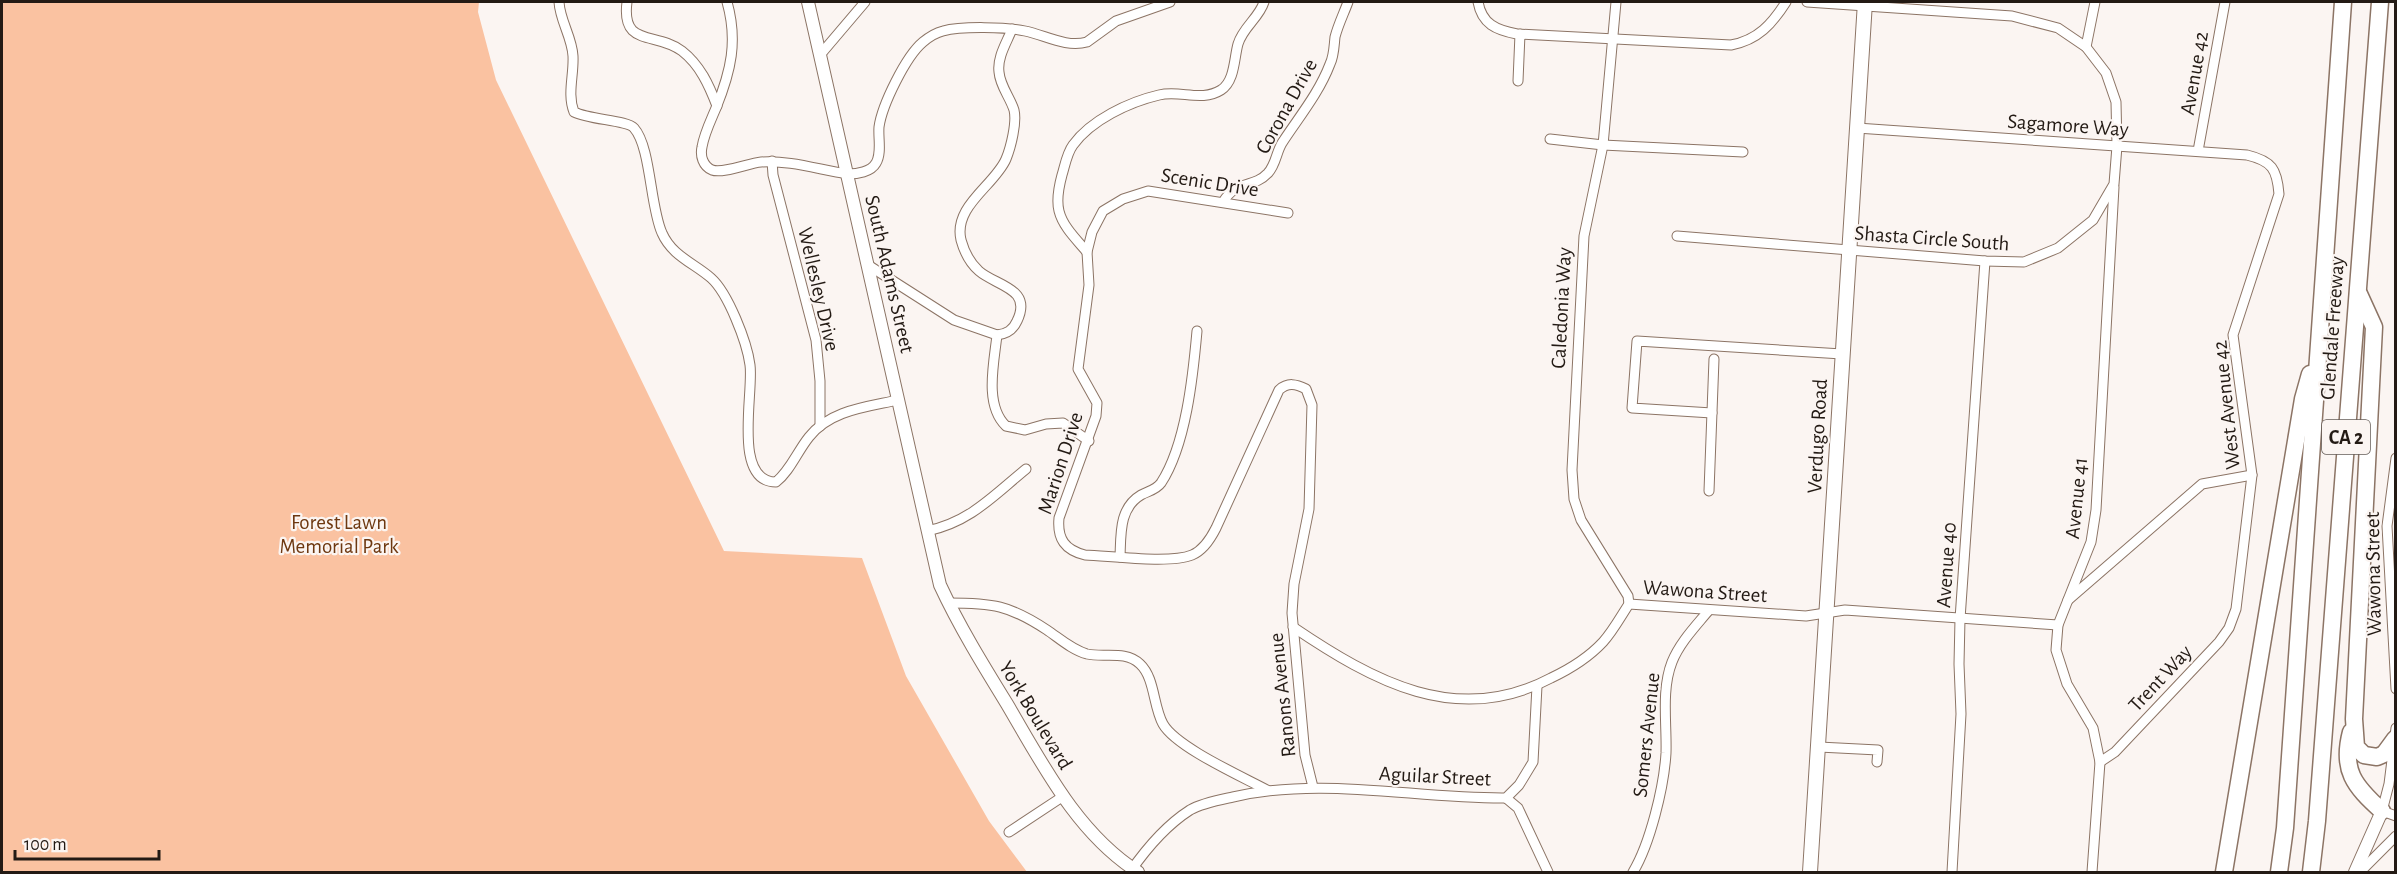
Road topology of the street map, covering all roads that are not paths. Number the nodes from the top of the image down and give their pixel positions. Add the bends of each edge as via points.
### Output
1 (559, 2) edge
2 (627, 2) edge
3 (727, 2) edge
4 (808, 2) edge
5 (865, 2) edge
6 (1170, 2) edge
7 (1264, 2) edge
8 (1348, 2) edge
9 (1478, 2) edge
10 (1616, 2) edge
11 (1786, 2) edge
12 (1807, 2) edge
13 (2096, 2) edge
14 (2225, 2) edge
15 (2343, 2) edge
16 (2380, 2) edge
17 (1864, 4) edge
18 (1012, 29) junction
19 (1520, 34) junction
20 (1613, 38) junction
21 (2086, 47) junction
22 (820, 55) junction
23 (1518, 81) dead end
24 (717, 106) junction
25 (1857, 128) junction
26 (1550, 139) dead end
27 (1603, 145) junction
28 (2117, 146) junction
29 (2198, 151) junction
30 (1743, 152) dead end
31 (772, 162) junction
32 (2272, 167) joint
33 (848, 174) junction
34 (2114, 184) junction
35 (1223, 202) junction
36 (1288, 213) dead end
37 (1677, 236) dead end
38 (1849, 250) junction
39 (1088, 252) junction
40 (1985, 261) junction
41 (868, 265) junction
42 (2357, 291) junction
43 (1197, 331) dead end
44 (997, 335) junction
45 (2320, 338) junction
46 (1842, 354) junction
47 (1714, 359) dead end
48 (1306, 389) joint
49 (898, 400) junction
50 (1712, 413) junction
51 (820, 426) junction
52 (1089, 441) junction
53 (2396, 458) edge
54 (1026, 469) dead end
55 (2252, 475) junction
56 (1709, 491) dead end
57 (2391, 510) edge
58 (927, 531) junction
59 (932, 555) joint
60 (1120, 557) junction
61 (2067, 602) junction
62 (948, 603) junction
63 (1629, 604) junction
64 (2236, 609) joint
65 (1709, 610) junction
66 (1828, 613) junction
67 (1960, 619) junction
68 (2058, 625) junction
69 (1293, 627) junction
70 (2394, 644) edge
71 (1536, 686) junction
72 (2396, 689) edge
73 (2354, 719) junction
74 (2396, 728) edge
75 (2395, 739) edge
76 (1819, 747) junction
77 (1877, 762) dead end
78 (2100, 762) junction
79 (1313, 787) junction
80 (1267, 790) junction
81 (1062, 797) junction
82 (1506, 798) junction
83 (2389, 813) edge
84 (1009, 832) dead end
85 (2396, 836) edge
86 (1134, 871) edge
87 (1548, 873) edge
88 (1633, 873) edge
89 (1810, 873) edge
90 (1952, 873) edge
91 (2092, 873) edge
92 (2224, 873) edge
93 (2279, 873) edge
94 (2310, 873) edge
95 (2355, 873) edge
96 (2360, 873) edge

1 - 51 street via 572,43 570,103 574,112 633,126 647,164 657,220 670,249 710,277 728,299 750,365 749,452 755,470 765,481 776,482
2 - 24 street via 627,24 632,31 672,44 692,59
3 - 24 street via 733,50
4 - 22 street, South Adams Street
5 - 22 street
6 - 18 street via 1116,21 1082,44
7 - 39 street via 1261,13 1239,42 1233,71 1224,88 1209,96 1162,94 1141,100 1088,127 1072,146 1059,186 1059,212
8 - 35 street, Corona Drive via 1322,83 1279,148 1274,164 1256,182 1239,186
9 - 19 street via 1487,24
10 - 20 street, Caledonia Way
11 - 20 street via 1763,32 1747,42 1731,45
12 - 17 street, Shasta Circle South
13 - 21 street
14 - 29 street, Avenue 42
15 - 45 highway, Glendale Freeway / CA 2
16 - 42 highway, Glendale Freeway / CA 2
17 - 21 street, Shasta Circle South via 2012,16 2058,28
17 - 25 main road, Verdugo Road
18 - 33 street via 941,31 920,44 883,112 877,162 871,169
18 - 44 street via 999,63 1001,84 1014,111 1006,160 972,202 962,220 960,237 966,255 979,272 1003,283 1020,300 1022,312 1014,328 1005,335
19 - 20 street
19 - 23 street
20 - 27 street, Caledonia Way
21 - 28 street, Shasta Circle South via 2106,73 2116,102
22 - 33 street, South Adams Street
24 - 31 street via 702,146 702,160 720,171
25 - 28 street, Sagamore Way
25 - 38 main road, Verdugo Road
26 - 27 street
27 - 30 street
27 - 63 street, Caledonia Way via 1584,236 1572,470 1574,499 1581,520 1628,596
28 - 29 street, Sagamore Way
28 - 34 street, Shasta Circle South
29 - 32 street, Sagamore Way via 2247,155 2264,159
31 - 33 street
31 - 51 street, Wellesley Drive via 816,340
32 - 55 street, West Avenue 42 via 2278,178 2279,194 2232,335
33 - 41 street, South Adams Street
34 - 40 street, Shasta Circle South via 2092,220 2058,248 2024,262
34 - 61 street, Avenue 41 via 2096,510 2091,542
35 - 36 street, Scenic Drive
35 - 39 street, Scenic Drive via 1148,191 1123,199 1103,211 1092,232
37 - 38 street, Shasta Circle South
38 - 40 street, Shasta Circle South
38 - 46 main road, Verdugo Road
39 - 52 street, Marion Drive via 1089,285 1078,369 1097,403
40 - 67 street, Avenue 40
41 - 44 street via 954,320
41 - 49 street, South Adams Street
42 - 73 highway via 2374,327
42 - 94 highway, Glendale Freeway / CA 2
43 - 60 street via 1191,392 1175,451 1160,484 1129,505 1122,519
44 - 52 street via 993,396 1000,420 1006,426 1025,430 1063,423
45 - 92 highway via 2302,399
45 - 93 highway, Glendale Freeway / CA 2
46 - 50 street via 1637,341 1632,408
46 - 66 main road, Verdugo Road
47 - 50 street
48 - 60 street, Marion Drive via 1291,384 1279,390 1208,542 1192,555 1169,559
48 - 69 street, Ranons Avenue via 1312,405 1309,509 1294,584
49 - 51 street via 849,412
49 - 58 street, South Adams Street
50 - 56 street
52 - 60 street, Marion Drive via 1059,518 1058,531 1063,544 1073,552
53 - 57 street, Wawona Street
54 - 58 street via 966,518
55 - 61 street via 2202,484
55 - 64 street, West Avenue 42
57 - 70 street, Wawona Street via 2388,569
58 - 59 street, South Adams Street
59 - 62 street, York Boulevard
61 - 68 street, Avenue 41
62 - 80 street via 1005,607 1086,654 1131,658 1147,676 1163,724 1172,735
62 - 81 street, York Boulevard
63 - 65 street, Wawona Street
63 - 71 street, Wawona Street via 1604,641 1590,654
64 - 78 street, Trent Way via 2219,642 2115,752
65 - 66 street, Wawona Street via 1806,616
65 - 88 street, Somers Avenue via 1672,662 1666,683 1666,756 1661,791 1641,860
66 - 67 street, Wawona Street via 1845,610
66 - 76 main road, Verdugo Road
67 - 68 street, Wawona Street
67 - 90 street, Avenue 40 via 1961,714
68 - 78 street, Avenue 41 via 2056,650 2067,684 2093,728
69 - 71 street, Wawona Street via 1329,652 1376,676 1432,696 1471,701
69 - 79 street, Ranons Avenue via 1305,755
70 - 72 street, Wawona Street
71 - 82 street, Aguilar Street via 1533,762
73 - 75 highway via 2356,747 2364,755 2377,758 2385,754
73 - 83 highway via 2346,763 2361,792
74 - 75 street
75 - 83 street
76 - 77 street via 1878,750
76 - 89 main road, Verdugo Road
78 - 91 street, Avenue 41
79 - 80 street, Ranons Avenue
79 - 82 street, Aguilar Street
80 - 86 street, Ranons Avenue via 1191,809 1166,829
81 - 84 street
81 - 86 street, York Boulevard via 1099,840
82 - 87 street via 1518,808
83 - 95 street
85 - 96 street

